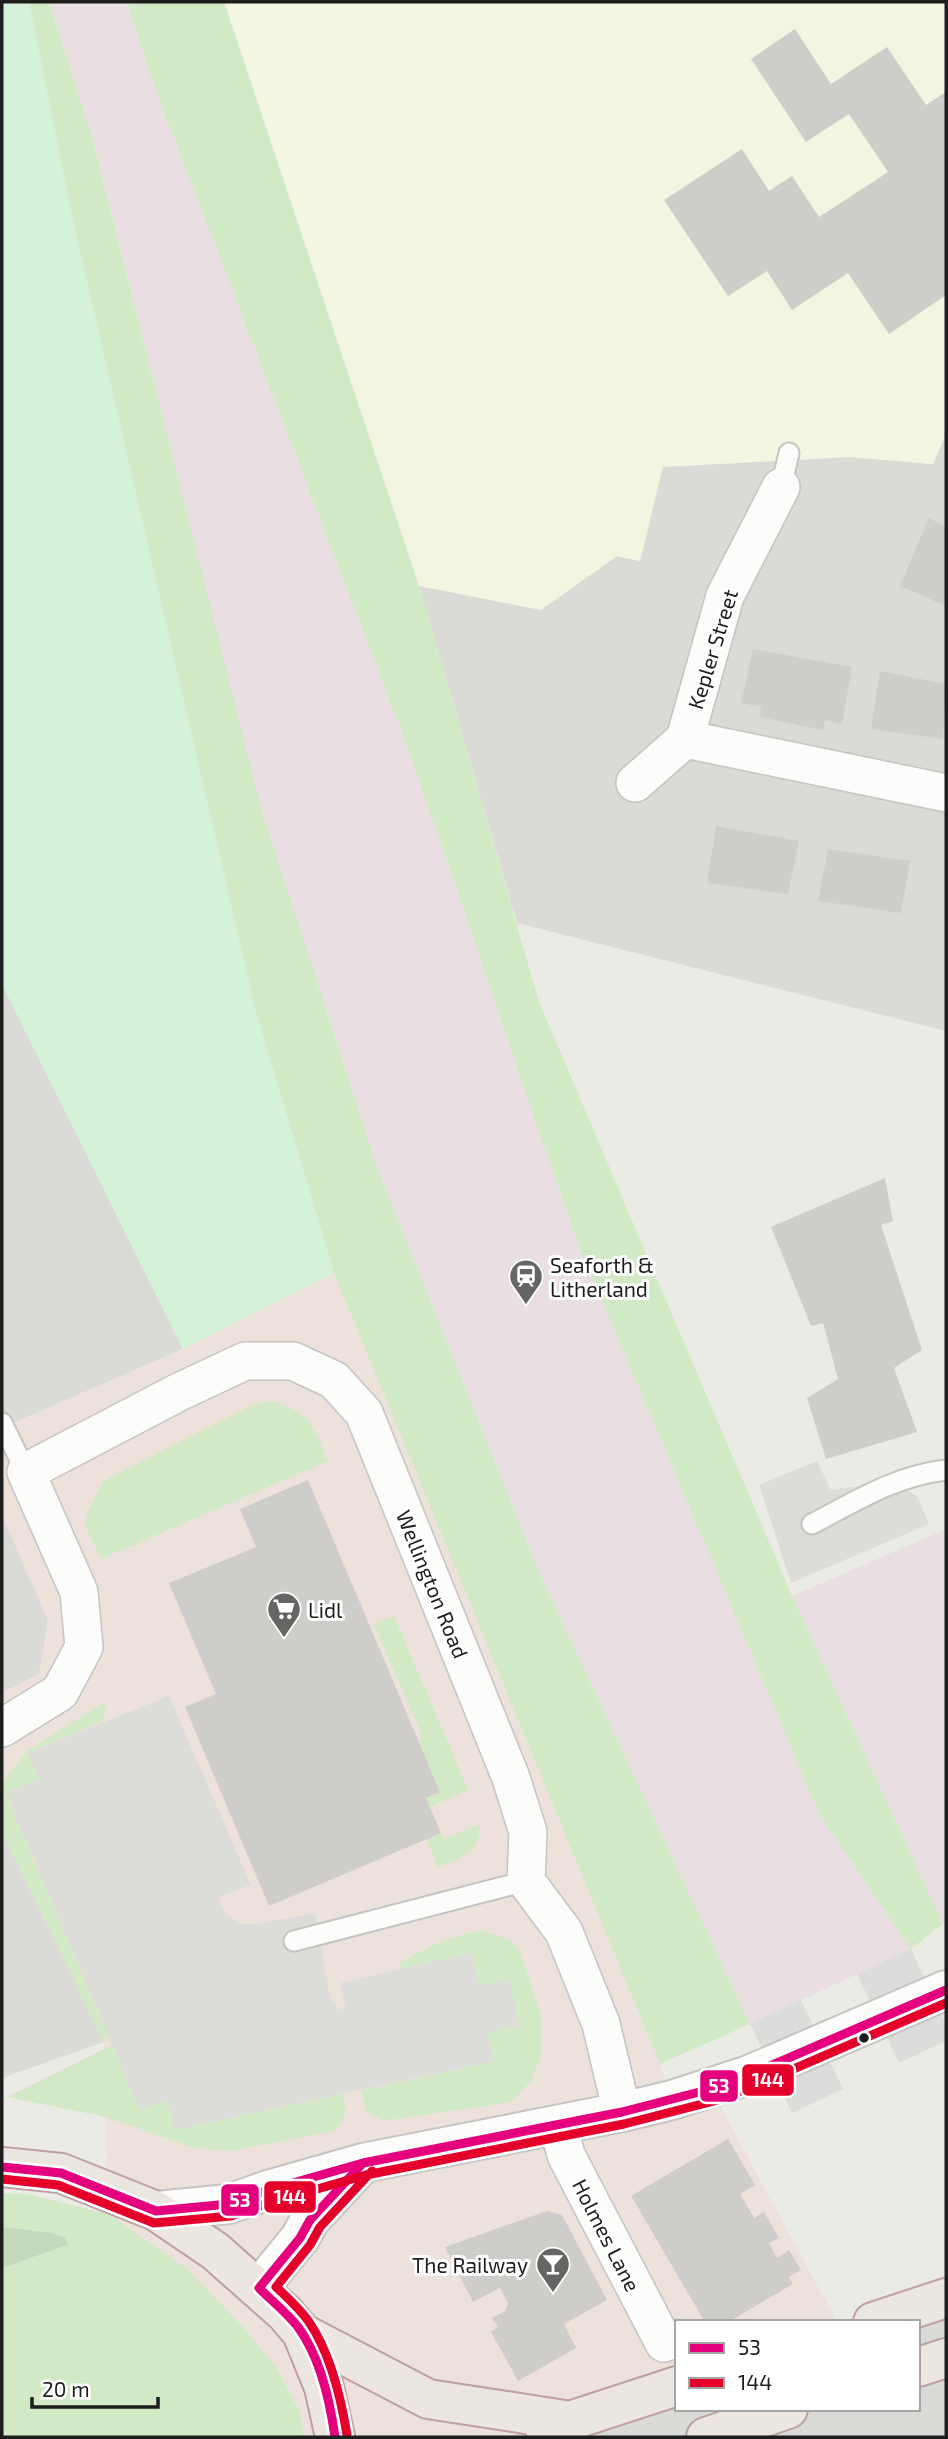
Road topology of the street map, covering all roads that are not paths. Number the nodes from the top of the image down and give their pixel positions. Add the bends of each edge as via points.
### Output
1 (785, 470) dead end
2 (685, 739) junction
3 (635, 783) dead end
4 (946, 793) edge
5 (2, 1423) edge
6 (946, 1469) edge
7 (26, 1472) junction
8 (812, 1524) dead end
9 (2, 1728) edge
10 (526, 1881) junction
11 (294, 1941) dead end
12 (946, 1990) edge
13 (622, 2112) junction
14 (558, 2124) junction
15 (363, 2163) junction
16 (2, 2167) edge
17 (156, 2211) junction
18 (259, 2288) junction
19 (946, 2298) edge
20 (879, 2320) edge
21 (302, 2333) junction
22 (663, 2343) dead end
23 (946, 2358) edge
24 (920, 2366) edge
25 (675, 2387) edge
26 (782, 2411) edge
27 (571, 2421) junction
28 (335, 2437) edge
29 (516, 2437) edge
30 (706, 2437) edge

1 - 2 street, Kepler Street via 724,597
2 - 3 street
2 - 4 street, Kepler Street
5 - 7 lane
6 - 8 lane via 892,1482
7 - 9 street via 79,1592 83,1647 60,1692
7 - 10 street, Wellington Road via 245,1360 293,1361 334,1380 364,1413 511,1778 528,1832
10 - 11 lane
10 - 13 street via 564,1932 601,2024
12 - 13 street via 749,2075
13 - 14 street
14 - 15 street
14 - 22 street, Holmes Lane via 566,2155
15 - 17 street via 229,2204
15 - 18 street via 310,2220
16 - 17 highway via 61,2173
17 - 18 highway
18 - 21 highway
19 - 20 highway
21 - 27 highway via 428,2399
21 - 28 highway via 324,2387
23 - 24 highway
25 - 27 highway
26 - 30 highway
27 - 29 highway

